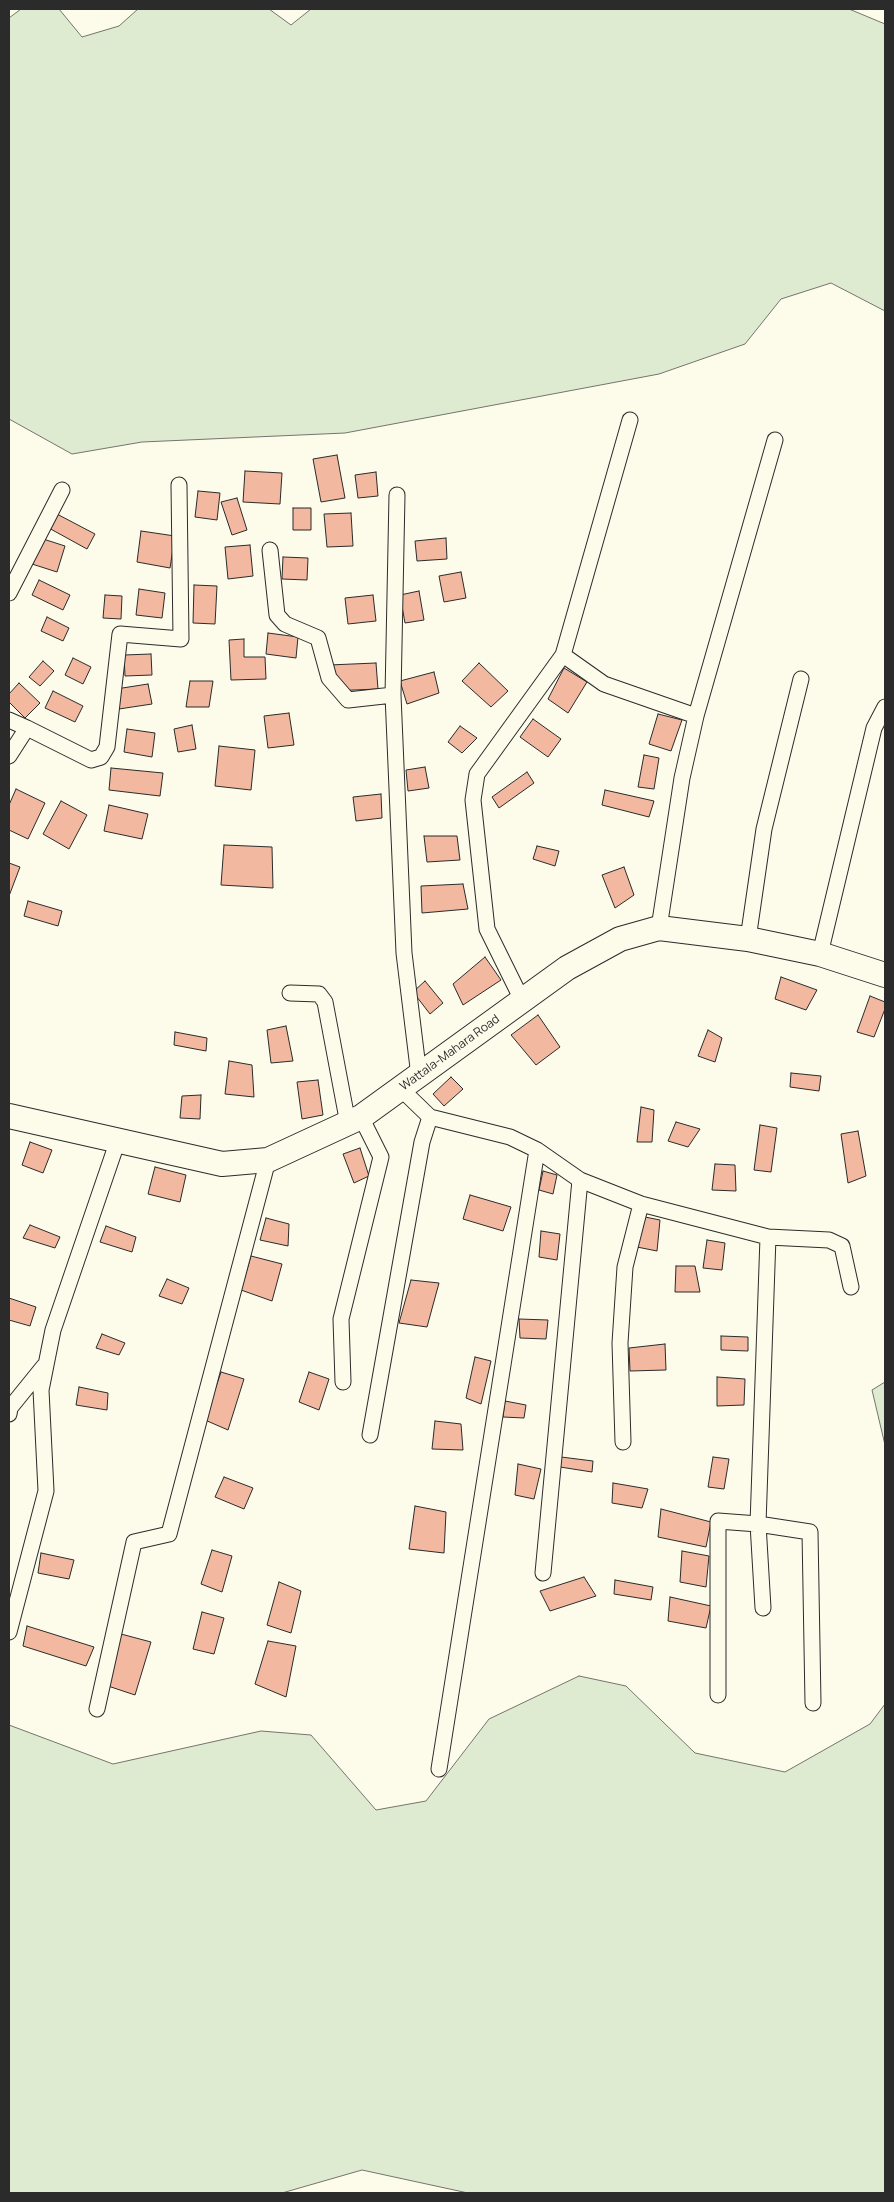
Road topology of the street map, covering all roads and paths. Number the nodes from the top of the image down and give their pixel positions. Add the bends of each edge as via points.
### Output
1 (630, 420) dead end
2 (775, 440) dead end
3 (178, 485) dead end
4 (62, 490) dead end
5 (397, 495) dead end
6 (270, 550) dead end
7 (9, 593) edge
8 (563, 655) junction
9 (801, 678) dead end
10 (393, 695) junction
11 (885, 707) edge
12 (696, 716) junction
13 (9, 720) edge
14 (27, 728) junction
15 (9, 756) edge
16 (659, 928) junction
17 (748, 939) junction
18 (820, 954) junction
19 (885, 975) edge
20 (290, 993) dead end
21 (522, 1000) junction
22 (410, 1083) junction
23 (9, 1116) edge
24 (430, 1117) junction
25 (354, 1120) junction
26 (118, 1140) junction
27 (537, 1150) junction
28 (268, 1160) junction
29 (580, 1180) junction
30 (641, 1204) junction
31 (768, 1237) junction
32 (851, 1287) dead end
33 (46, 1364) junction
34 (344, 1382) dead end
35 (9, 1414) edge
36 (370, 1435) dead end
37 (623, 1442) dead end
38 (758, 1524) junction
39 (544, 1573) dead end
40 (763, 1608) dead end
41 (9, 1632) edge
42 (718, 1695) dead end
43 (813, 1703) dead end
44 (97, 1709) dead end
45 (439, 1769) dead end

1 - 8 street
2 - 12 street
3 - 14 street via 181,639 120,634 107,747 101,757 91,760
4 - 7 street
5 - 10 street
6 - 10 street via 277,615 285,624 318,638 329,678 348,700
8 - 12 street via 604,684
8 - 21 street via 477,774 473,800 487,929
9 - 17 street via 764,829
10 - 22 street
11 - 18 street via 874,728
12 - 16 street via 682,778
13 - 14 street
14 - 15 street
16 - 17 main road, Wattala-Mahara Road
16 - 21 main road, Wattala-Mahara Road via 620,938 567,968
17 - 18 main road, Wattala-Mahara Road
18 - 19 main road, Wattala-Mahara Road
20 - 25 street via 319,994 325,1002
21 - 22 main road, Wattala-Mahara Road
22 - 24 street
22 - 25 main road, Wattala-Mahara Road
23 - 26 main road, Wattala-Mahara Road
24 - 27 street via 510,1137
24 - 36 street via 422,1142
25 - 28 main road, Wattala-Mahara Road
25 - 34 street via 381,1157 341,1319
26 - 28 main road, Wattala-Mahara Road via 222,1164
26 - 33 street via 53,1330
27 - 29 street
27 - 45 street
28 - 44 street via 169,1534 134,1542
29 - 30 street
29 - 39 street
30 - 31 street
30 - 37 street via 624,1276 620,1343
31 - 32 street via 829,1240 842,1246
31 - 38 street
33 - 35 street via 10,1408
33 - 41 street via 41,1390 46,1491
38 - 40 street
38 - 42 street via 718,1521
38 - 43 street via 810,1532

